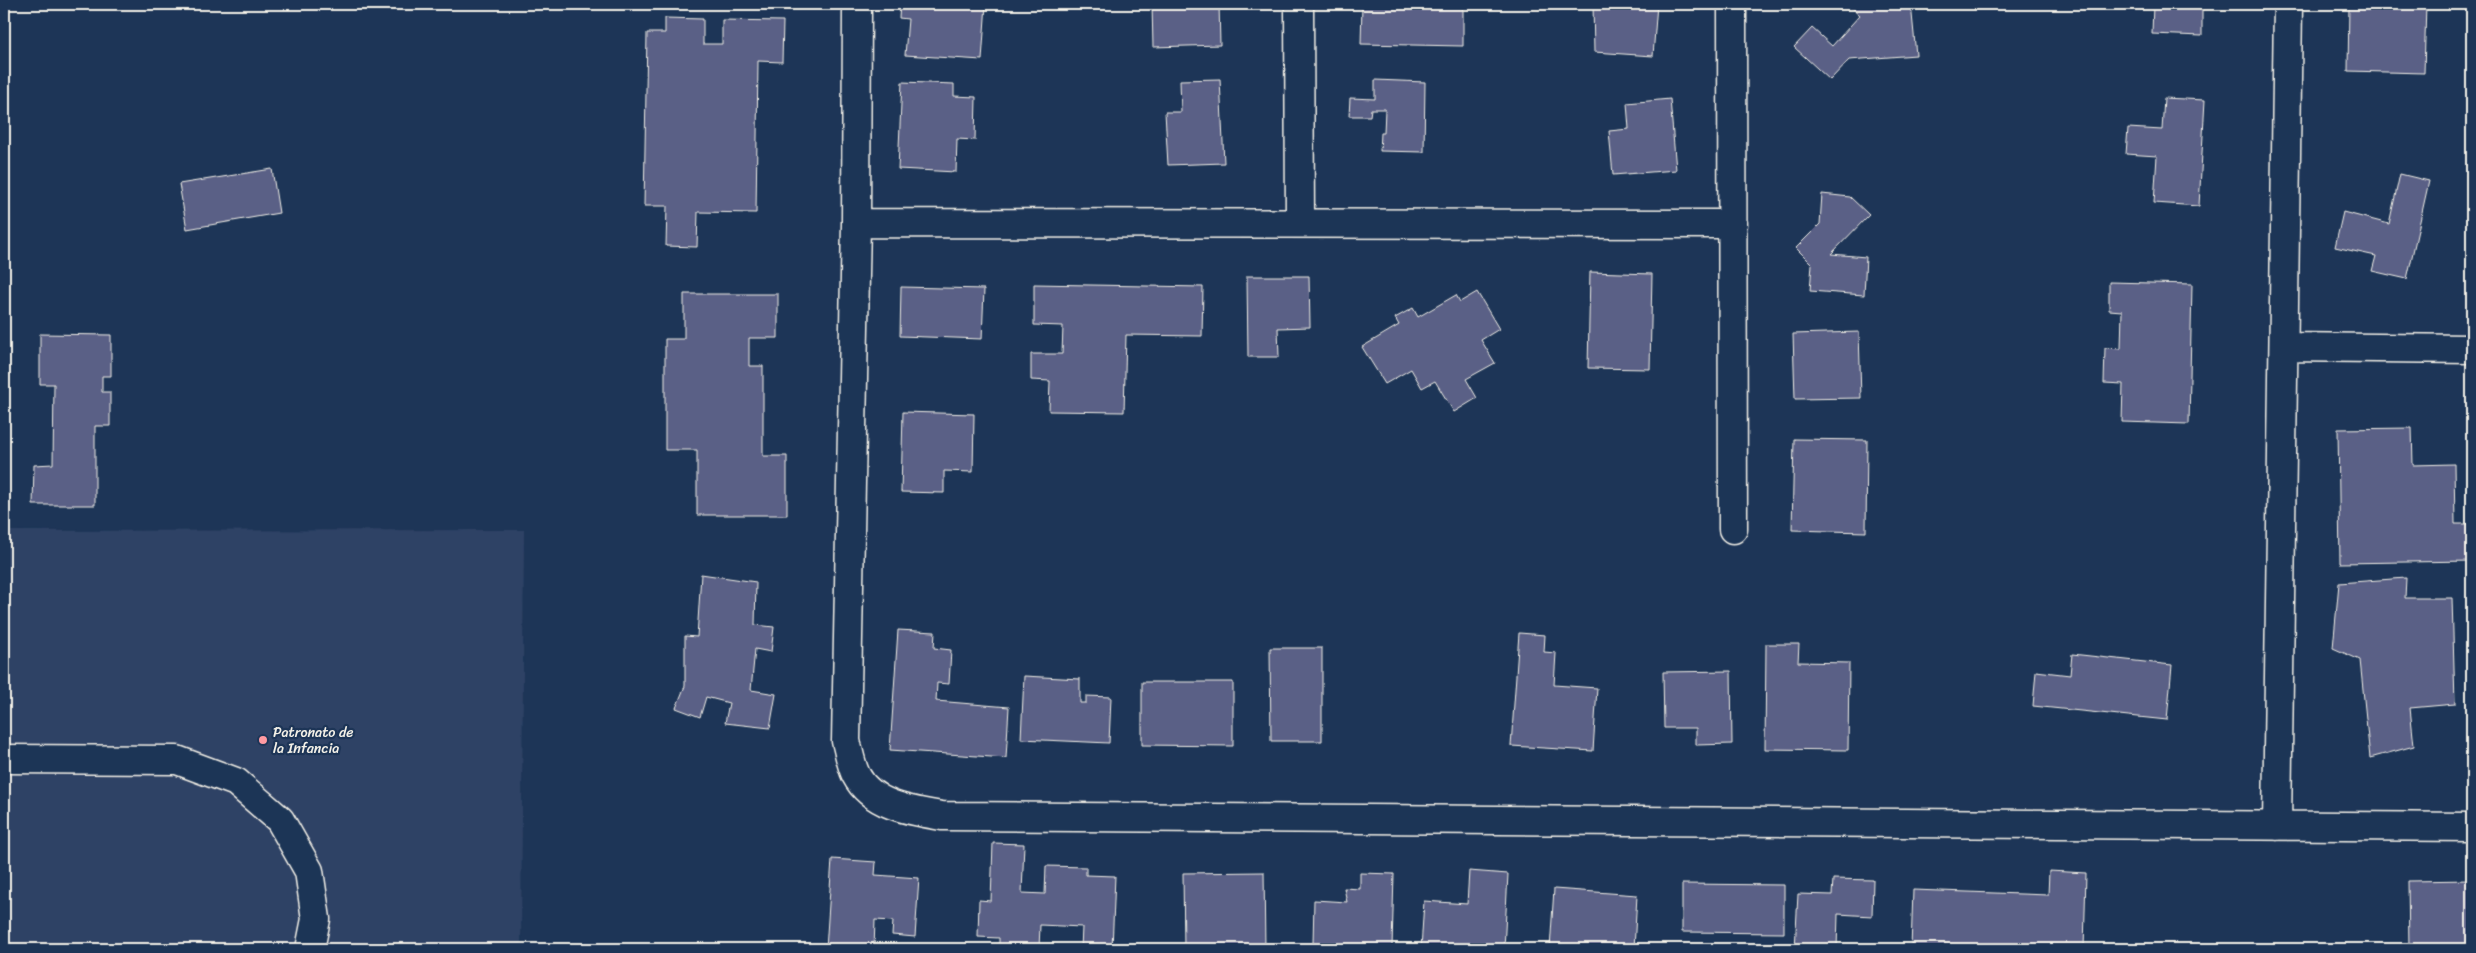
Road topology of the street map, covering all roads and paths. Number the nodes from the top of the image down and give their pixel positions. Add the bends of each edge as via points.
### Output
1 (857, 4) edge
2 (1299, 4) edge
3 (1732, 4) edge
4 (2288, 4) edge
5 (856, 223) junction
6 (1300, 223) junction
7 (1733, 224) junction
8 (2284, 347) junction
9 (2472, 349) edge
10 (1733, 529) dead end
11 (4, 758) edge
12 (2277, 826) junction
13 (2472, 827) edge
14 (310, 949) edge

1 - 5 street
2 - 6 street
3 - 7 street
4 - 8 street
5 - 6 street
5 - 12 street via 846,741 857,776 875,796 905,810 942,816
6 - 7 street
7 - 10 street
8 - 9 street
8 - 12 street
11 - 14 street via 176,760 236,782 280,820 309,871 316,919
12 - 13 street

